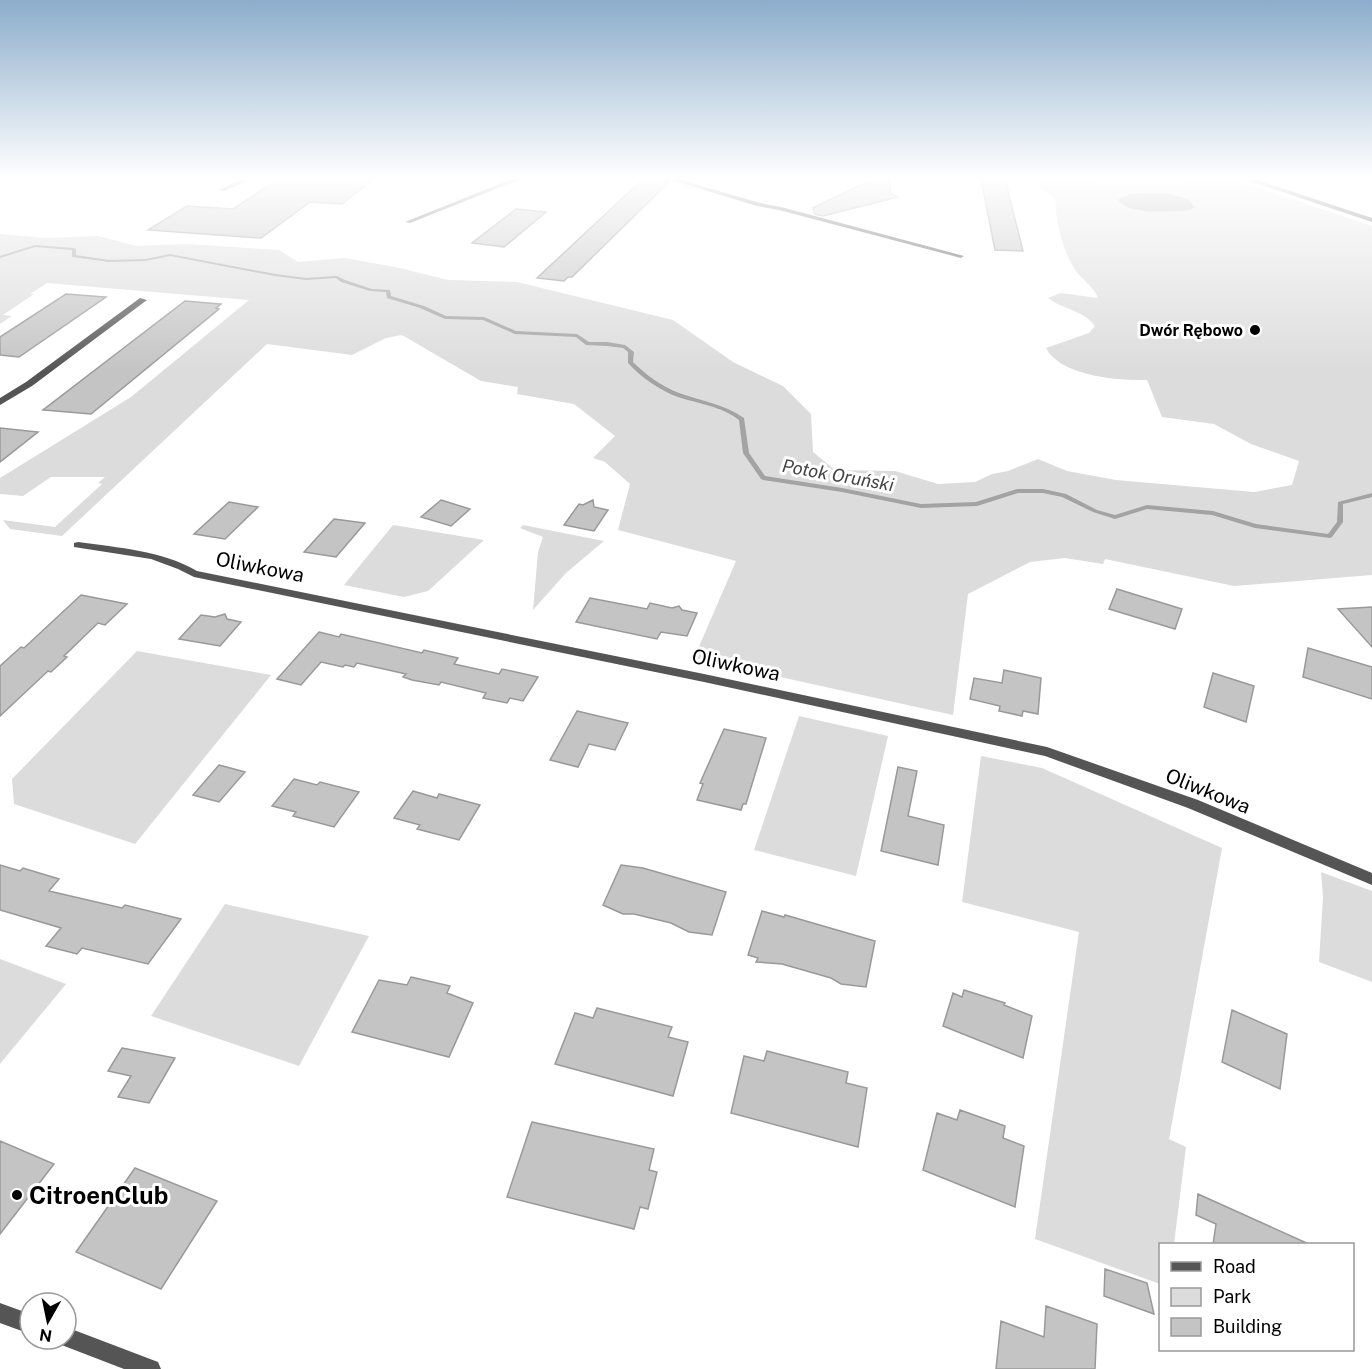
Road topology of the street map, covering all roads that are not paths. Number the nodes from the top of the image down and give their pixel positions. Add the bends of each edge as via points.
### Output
1 (911, 243) edge
2 (961, 256) dead end
3 (143, 300) dead end
4 (0, 402) edge
5 (78, 545) dead end
6 (1372, 879) edge
7 (0, 1313) edge
8 (18, 1320) edge
9 (78, 1342) edge
10 (152, 1369) edge

1 - 2 street
3 - 4 street
5 - 6 street, Oliwkowa via 180,564 194,574 1047,752 1193,804
7 - 8 street
9 - 10 street

